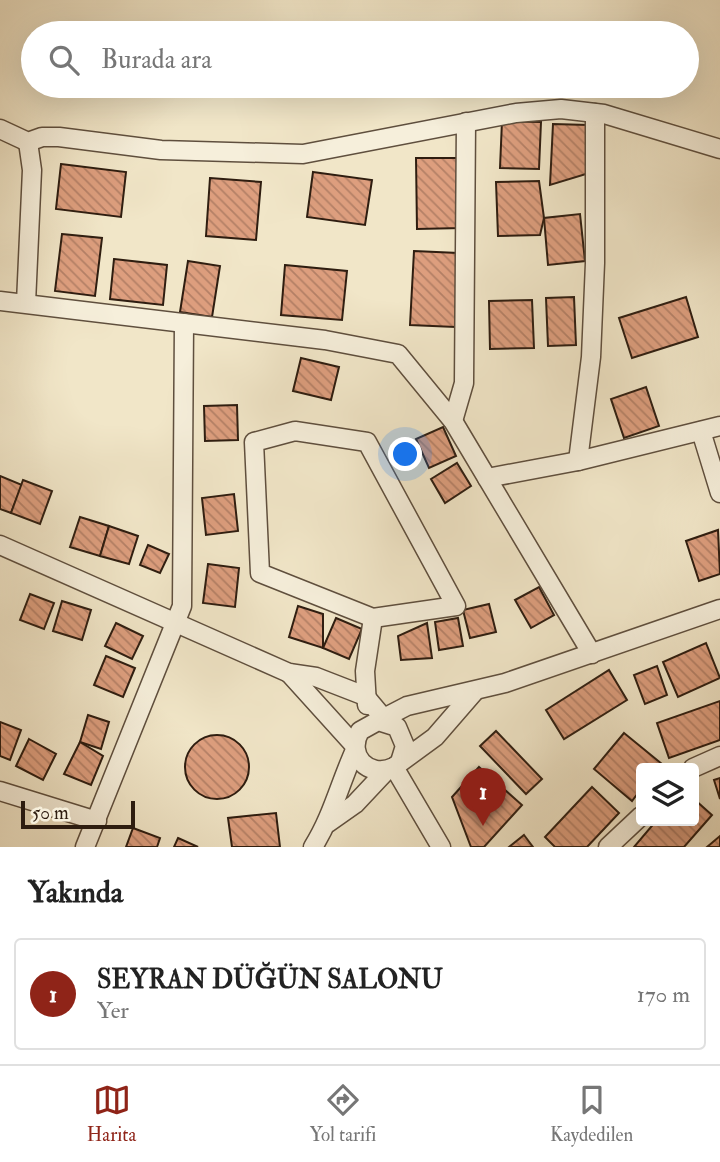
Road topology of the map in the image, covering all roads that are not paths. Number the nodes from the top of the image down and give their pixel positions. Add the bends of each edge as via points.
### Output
1 (595, 113) junction
2 (466, 122) junction
3 (0, 129) edge
4 (28, 142) junction
5 (720, 149) edge
6 (0, 301) edge
7 (26, 303) junction
8 (184, 323) junction
9 (453, 421) junction
10 (720, 426) edge
11 (701, 431) junction
12 (578, 461) junction
13 (487, 478) junction
14 (720, 493) edge
15 (0, 545) edge
16 (720, 609) edge
17 (373, 618) junction
18 (175, 624) junction
19 (592, 654) junction
20 (289, 673) junction
21 (474, 692) junction
22 (365, 696) junction
23 (379, 721) junction
24 (355, 748) junction
25 (720, 756) edge
26 (699, 765) edge
27 (393, 766) junction
28 (0, 791) edge
29 (97, 821) junction
30 (636, 821) edge
31 (328, 823) junction
32 (85, 847) edge
33 (313, 847) edge
34 (441, 847) edge
35 (608, 847) edge

1 - 2 street via 549,110
1 - 5 street
1 - 12 street via 596,262 591,357
2 - 4 street via 303,154 161,150 59,137
2 - 9 street via 464,383
3 - 4 street
4 - 7 street via 32,170
6 - 7 street
7 - 8 street
8 - 9 street via 398,354
8 - 18 street via 182,606
9 - 13 street
10 - 11 street
11 - 12 street
11 - 14 street
12 - 13 street
13 - 19 street
15 - 18 street
16 - 19 street
17 - 17 street via 456,606 367,442 295,431 254,442 260,573
17 - 22 street
18 - 20 street
18 - 29 street
19 - 21 street
20 - 22 street via 316,677
20 - 24 street
21 - 23 street via 407,706
21 - 27 street via 436,737
22 - 23 street
23 - 24 street via 358,734
23 - 27 street via 397,727 404,738 405,750
24 - 27 street via 366,767
24 - 31 street
25 - 26 street
27 - 31 street via 355,804
27 - 34 street
28 - 29 street
29 - 32 street
30 - 35 street
31 - 33 street

